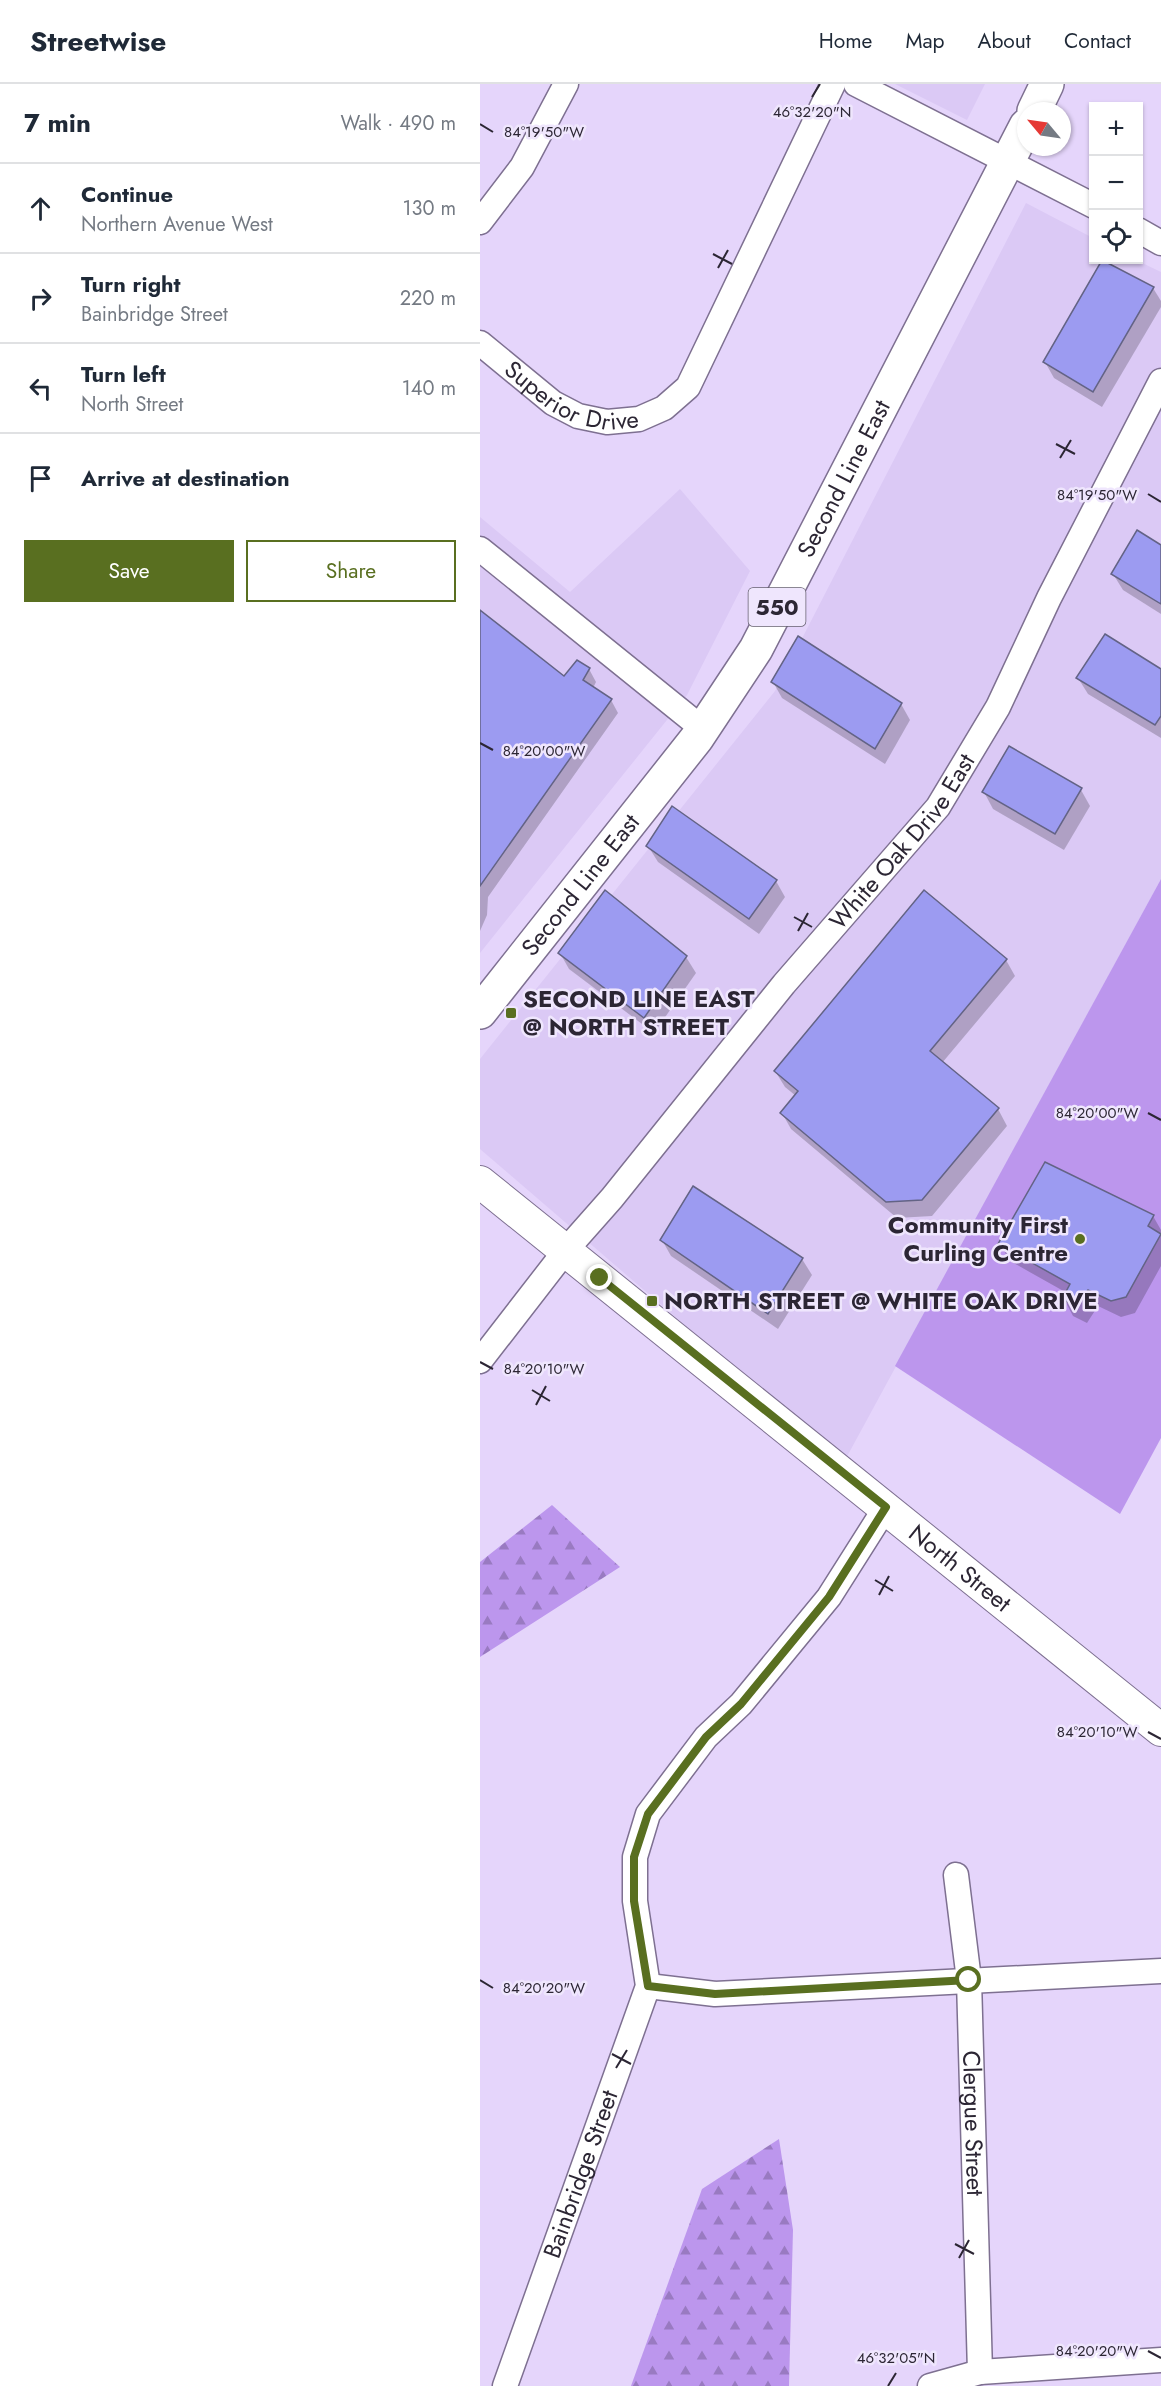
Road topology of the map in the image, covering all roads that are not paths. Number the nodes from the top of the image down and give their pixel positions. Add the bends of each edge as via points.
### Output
1 (566, 84) edge
2 (833, 84) edge
3 (856, 84) edge
4 (1047, 84) edge
5 (1038, 102) edge
6 (1017, 145) edge
7 (1009, 161) junction
8 (1089, 203) edge
9 (480, 222) edge
10 (1143, 233) edge
11 (1161, 243) edge
12 (480, 343) edge
13 (1161, 381) edge
14 (480, 549) edge
15 (703, 729) junction
16 (480, 1012) edge
17 (480, 1182) edge
18 (566, 1250) junction
19 (480, 1361) edge
20 (886, 1507) junction
21 (1161, 1730) edge
22 (956, 1875) dead end
23 (1161, 1971) edge
24 (969, 1980) junction
25 (648, 1986) junction
26 (1161, 2360) edge
27 (980, 2372) junction
28 (505, 2386) edge
29 (930, 2386) edge

1 - 9 street via 522,167
2 - 12 street, Superior Drive via 688,387 664,408 639,419 607,422 578,416 553,403
3 - 7 street
4 - 5 highway
6 - 7 highway, Second Line East / 550
7 - 8 street
7 - 15 highway, Second Line East / 550 via 756,648
10 - 11 street
13 - 18 street, White Oak Drive East via 1048,598 998,707 938,807 784,984
14 - 15 street
15 - 16 highway, Second Line East / 550
17 - 18 main road, North Street
18 - 19 street, White Oak Drive East
18 - 20 main road, North Street
20 - 21 main road, North Street
20 - 25 street, Bainbridge Street via 829,1597 741,1704 706,1737 648,1814 634,1857 634,1901
22 - 24 street, Clergue Street
23 - 24 street
24 - 25 street via 715,1994
24 - 27 street, Clergue Street
25 - 28 street, Bainbridge Street
26 - 27 street
27 - 29 street

